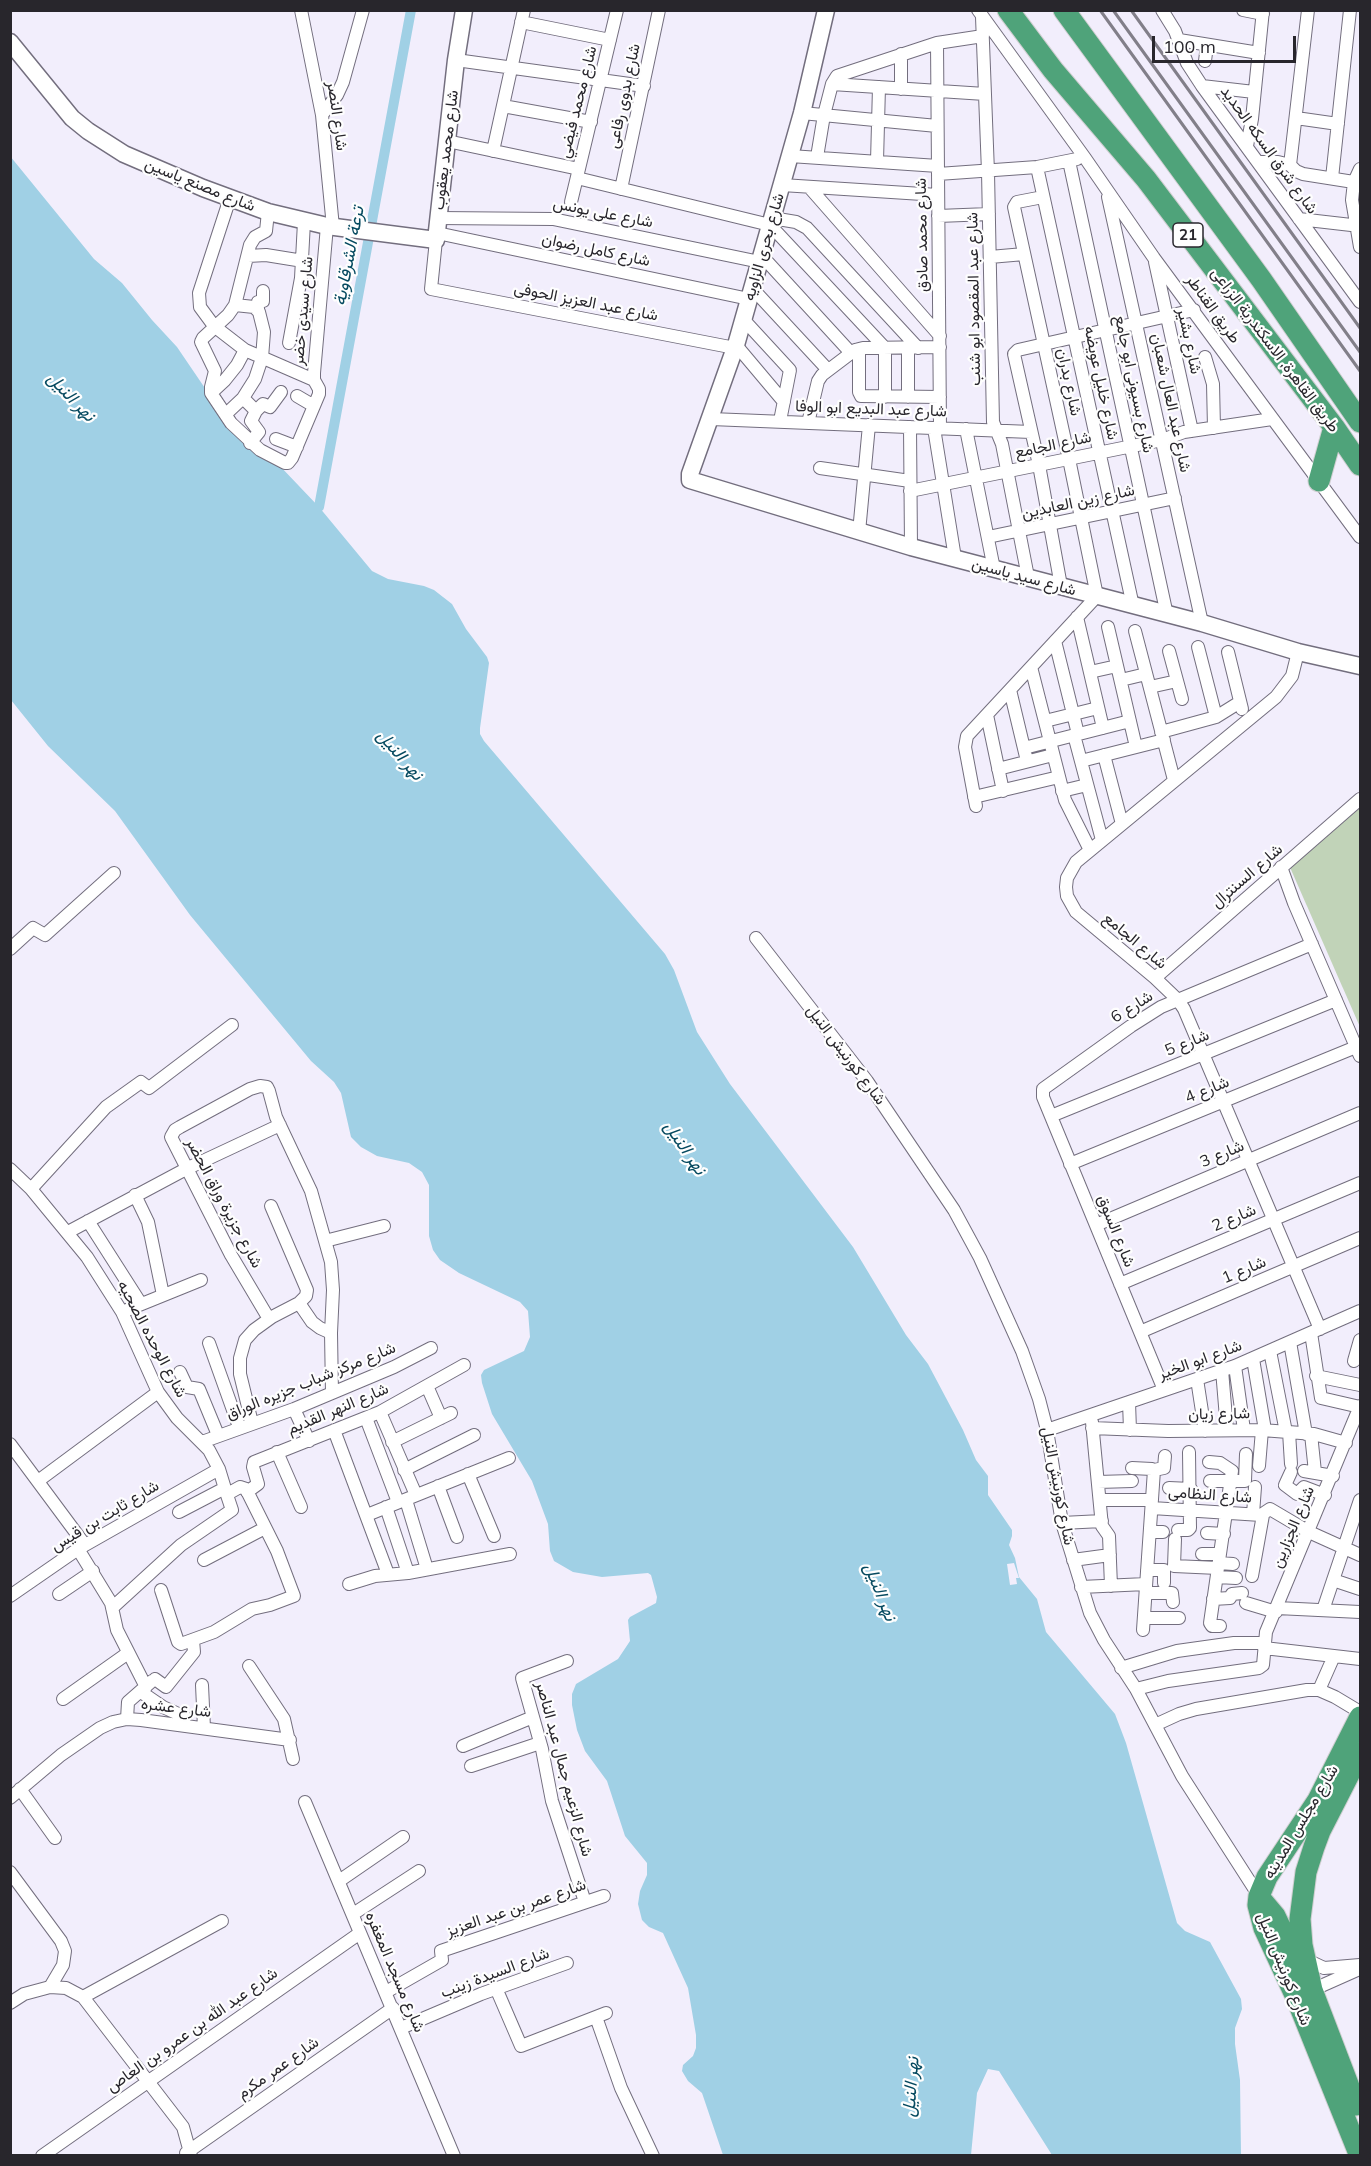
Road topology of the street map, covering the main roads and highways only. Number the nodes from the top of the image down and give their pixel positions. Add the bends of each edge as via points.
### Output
1 (1008, 10) edge
2 (1025, 10) edge
3 (1064, 11) edge
4 (1053, 70) junction
5 (1360, 422) edge
6 (1334, 427) junction
7 (1360, 465) edge
8 (1319, 482) road end
9 (1360, 1714) edge
10 (1360, 1753) edge
11 (1306, 1872) junction
12 (1259, 1896) junction
13 (1309, 1975) junction
14 (1360, 2117) edge
15 (1360, 2156) edge

1 - 4 highway, طريق القاهرة, الاسكندرية الزراعى / 21
2 - 4 highway
3 - 5 highway, طريق القاهرة, الاسكندرية الزراعى / 21
4 - 6 highway, طريق القاهرة, الاسكندرية الزراعى / 21 via 1146,180
6 - 7 highway, طريق القاهرة, الاسكندرية الزراعى / 21
6 - 8 highway
9 - 12 highway, شارع مجلس المدينه via 1318,1800 1279,1857
10 - 11 highway, شارع مجلس المدينه via 1320,1831
11 - 12 highway via 1288,1896 1273,1900
11 - 13 highway, شارع مجلس المدينه via 1300,1919
12 - 13 highway via 1275,1916 1298,1965
12 - 15 highway, شارع كورنيش النيل via 1264,1928
13 - 14 highway, شارع كورنيش النيل

